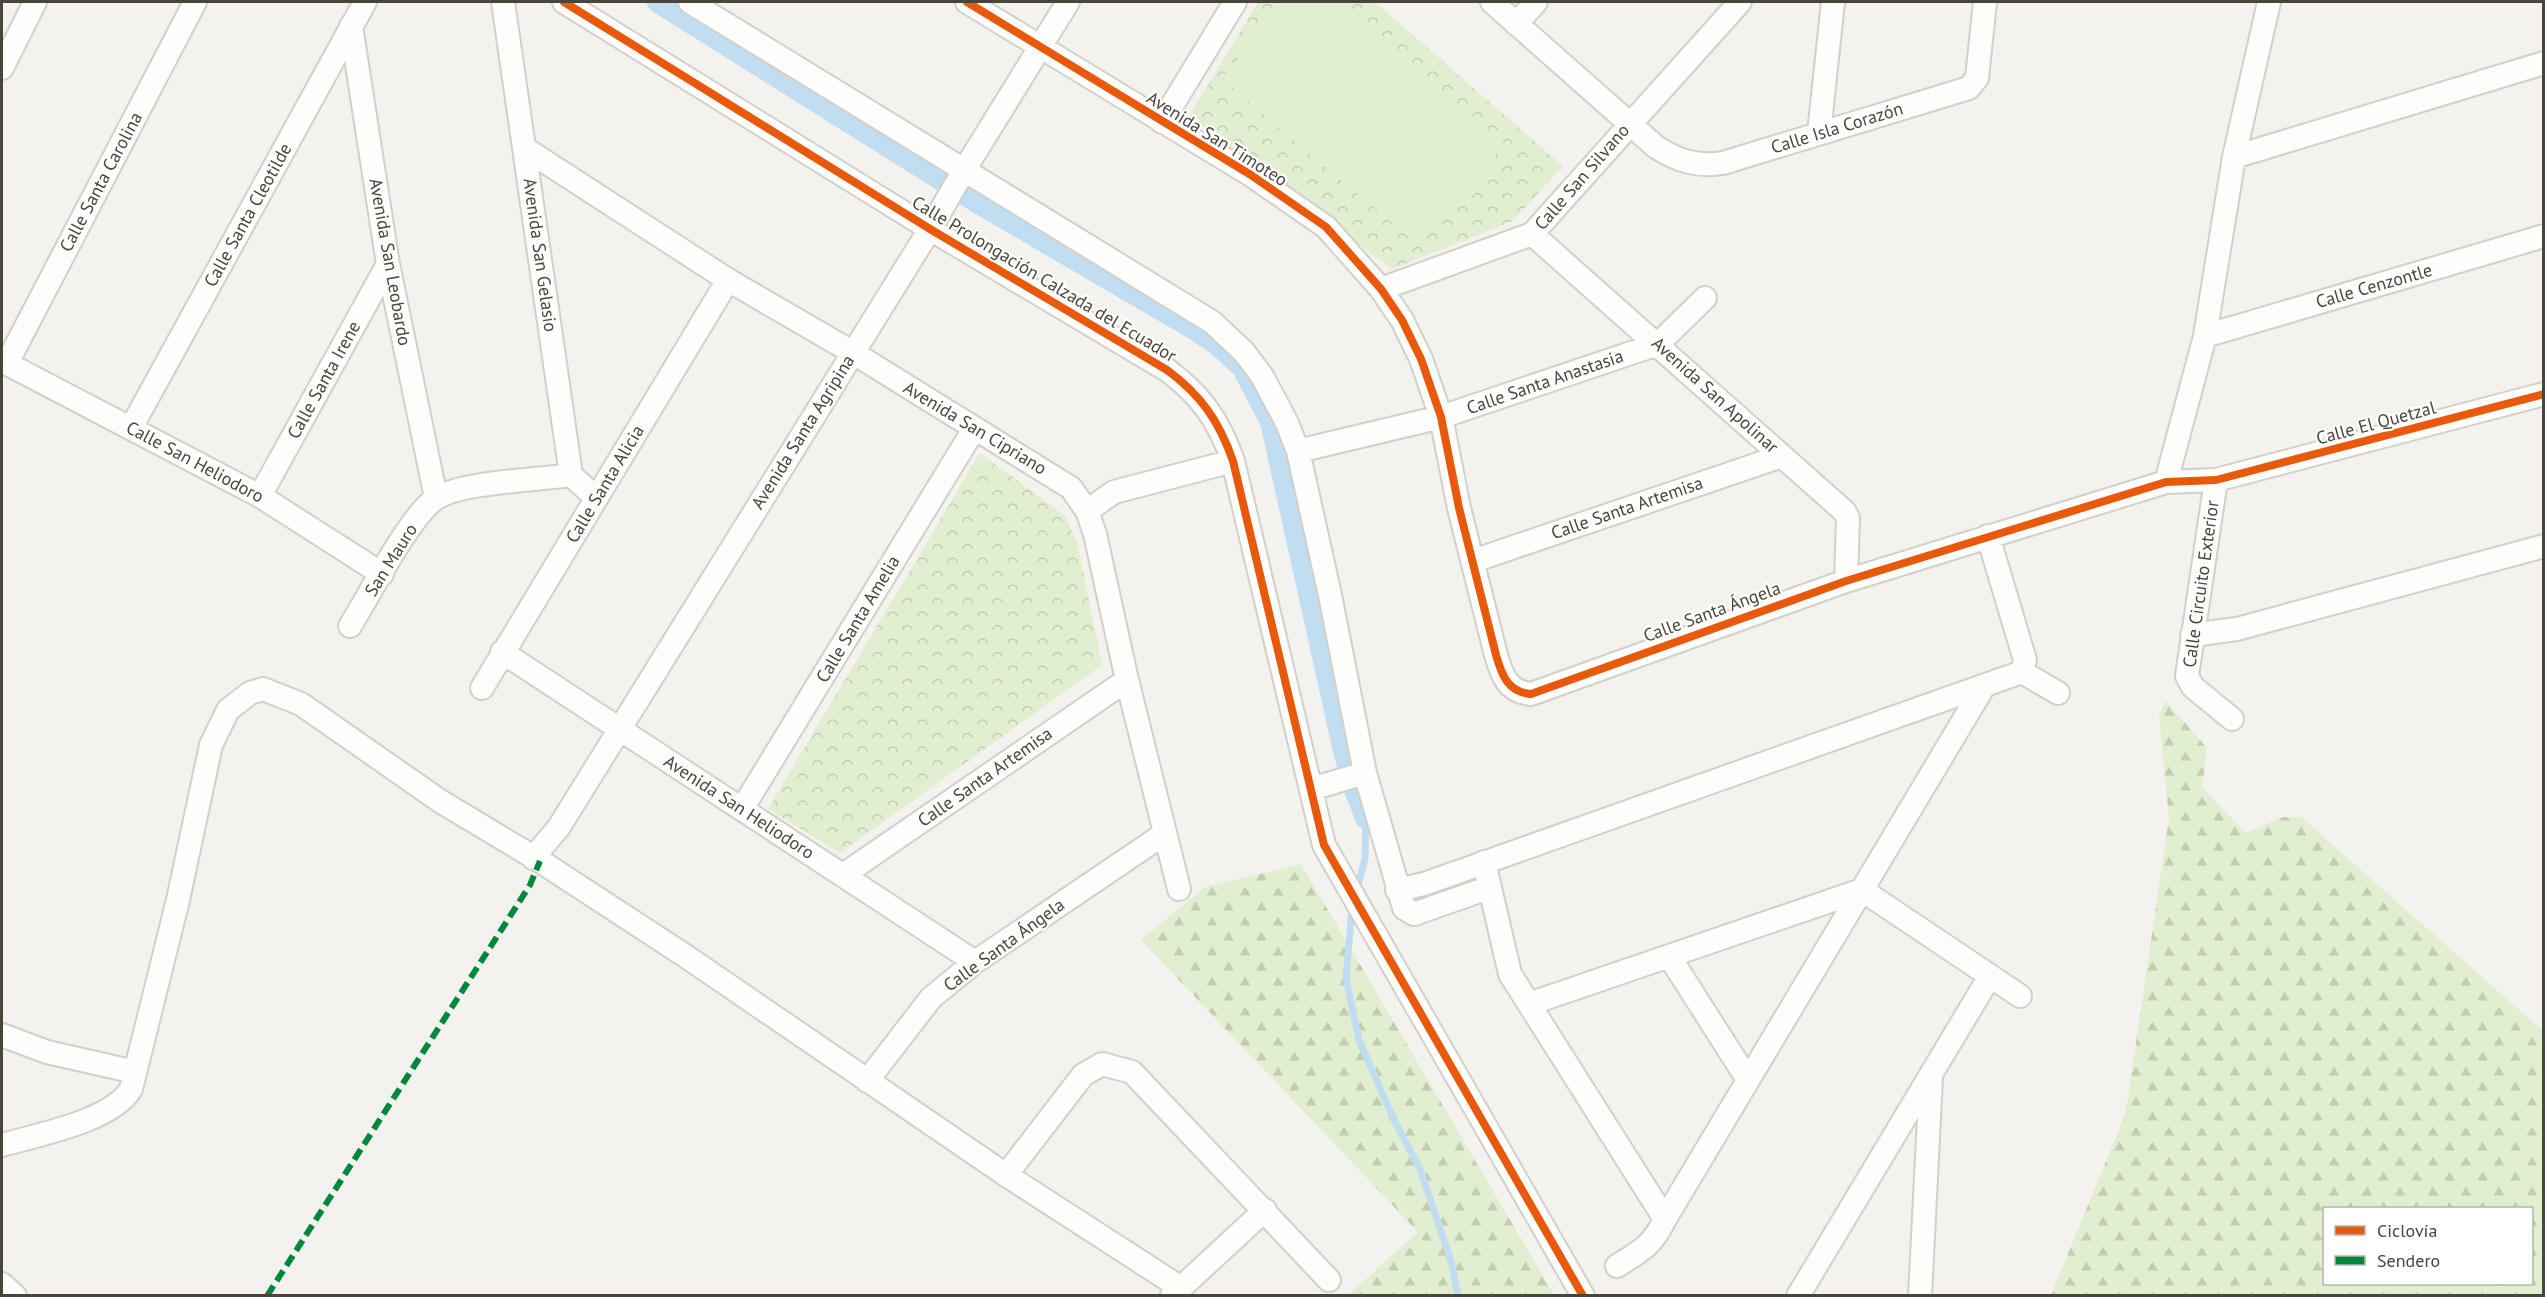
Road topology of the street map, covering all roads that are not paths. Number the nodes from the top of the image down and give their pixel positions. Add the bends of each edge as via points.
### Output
1 (36, 2) edge
2 (195, 2) edge
3 (365, 2) edge
4 (503, 2) edge
5 (564, 2) edge
6 (690, 2) edge
7 (967, 2) edge
8 (1068, 2) edge
9 (1235, 2) edge
10 (1492, 2) edge
11 (1536, 2) edge
12 (1740, 2) edge
13 (1833, 2) edge
14 (1985, 2) edge
15 (2269, 2) edge
16 (1516, 24) junction
17 (351, 26) junction
18 (1040, 46) junction
19 (2544, 63) edge
20 (2, 68) edge
21 (1162, 122) junction
22 (1629, 123) junction
23 (1819, 133) junction
24 (524, 148) junction
25 (2234, 156) junction
26 (959, 177) junction
27 (935, 221) junction
28 (1532, 234) junction
29 (2544, 236) edge
30 (388, 264) junction
31 (728, 280) junction
32 (1381, 290) junction
33 (1705, 298) dead end
34 (2205, 336) junction
35 (1658, 344) junction
36 (852, 352) junction
37 (4, 362) edge
38 (2544, 394) edge
39 (1441, 417) junction
40 (131, 428) junction
41 (974, 429) junction
42 (1298, 451) junction
43 (1782, 456) junction
44 (1233, 461) junction
45 (571, 475) junction
46 (2216, 480) junction
47 (2166, 482) junction
48 (260, 496) junction
49 (436, 498) junction
50 (596, 498) junction
51 (1087, 511) junction
52 (1988, 536) junction
53 (2544, 546) edge
54 (1473, 561) junction
55 (382, 574) junction
56 (1846, 581) junction
57 (350, 626) dead end
58 (2192, 635) junction
59 (502, 651) junction
60 (1496, 655) joint
61 (2022, 672) junction
62 (1127, 680) junction
63 (1984, 686) junction
64 (482, 688) dead end
65 (2058, 693) dead end
66 (2232, 719) dead end
67 (620, 729) junction
68 (1365, 773) junction
69 (1311, 789) junction
70 (742, 809) junction
71 (1164, 834) junction
72 (533, 858) junction
73 (1485, 862) junction
74 (843, 875) junction
75 (1488, 888) junction
76 (1179, 889) dead end
77 (1397, 890) junction
78 (1862, 890) junction
79 (1669, 956) junction
80 (975, 962) junction
81 (1990, 976) junction
82 (2020, 996) dead end
83 (1529, 1004) junction
84 (2, 1035) edge
85 (135, 1072) junction
86 (1931, 1075) junction
87 (1748, 1080) junction
88 (867, 1081) junction
89 (2, 1145) edge
90 (1006, 1175) junction
91 (1265, 1210) junction
92 (1665, 1219) junction
93 (1617, 1266) dead end
94 (1329, 1280) dead end
95 (2, 1284) edge
96 (1177, 1292) edge
97 (15, 1296) edge
98 (1583, 1296) edge
99 (1798, 1296) edge
100 (1920, 1296) edge

1 - 20 street
2 - 37 street, Calle Santa Carolina
3 - 17 street, Calle Santa Cleotilde
4 - 24 street, Avenida San Gelasio
5 - 27 street, Calle Prolongación Calzada del Ecuador
6 - 26 street via 817,78
7 - 18 street, Avenida San Timoteo
8 - 18 street, Avenida Santa Agripina
9 - 21 street
10 - 16 street, Calle Isla Corazón
11 - 16 street
12 - 22 street, Calle San Silvano
13 - 23 street
14 - 23 street, Calle Isla Corazón via 1977,78 1969,88
15 - 25 street
16 - 22 street, Calle Isla Corazón
17 - 30 street, Avenida San Leobardo
17 - 40 street, Calle Santa Cleotilde
18 - 21 street, Avenida San Timoteo
18 - 26 street, Avenida Santa Agripina
19 - 25 street
21 - 32 street, Avenida San Timoteo via 1251,175 1326,227
22 - 23 street, Calle Isla Corazón via 1670,156 1698,165 1723,163
22 - 28 street, Calle San Silvano
24 - 31 street, Avenida San Cipriano
24 - 45 street, Avenida San Gelasio
25 - 34 street
26 - 27 street, Avenida Santa Agripina
26 - 42 street via 1212,322 1244,352 1262,376
27 - 36 street, Avenida Santa Agripina
27 - 44 street, Calle Prolongación Calzada del Ecuador via 1189,386 1218,423
28 - 32 street, Calle San Silvano
28 - 35 street, Avenida San Apolinar
29 - 34 street, Calle Cenzontle
30 - 48 street, Calle Santa Irene
30 - 49 street, Avenida San Leobardo
31 - 36 street, Avenida San Cipriano
31 - 50 street, Calle Santa Alicia
32 - 39 street, Avenida San Timoteo via 1421,358
33 - 35 street, Calle Santa Anastasia
34 - 47 street
35 - 39 street, Calle Santa Anastasia
35 - 43 street, Avenida San Apolinar
36 - 41 street, Avenida San Cipriano
36 - 67 street, Avenida Santa Agripina
37 - 40 street, Calle San Heliodoro
38 - 46 street, Calle El Quetzal
39 - 42 street, Calle Santa Anastasia
39 - 54 street, Avenida San Timoteo
40 - 48 street, Calle San Heliodoro
41 - 51 street, Avenida San Cipriano via 1059,479
41 - 70 street, Calle Santa Amelia
42 - 68 street
43 - 54 street, Calle Santa Artemisa
43 - 56 street, Avenida San Apolinar via 1848,518
44 - 51 street via 1114,492
44 - 69 street, Calle Prolongación Calzada del Ecuador
45 - 49 street via 468,488
45 - 50 street
46 - 47 street, Calle El Quetzal
46 - 58 street, Calle Circuito Exterior
47 - 52 street, Calle Santa Ángela
48 - 55 street, Calle San Heliodoro
49 - 55 street, San Mauro via 418,516
50 - 59 street, Calle Santa Alicia
51 - 62 street, Avenida San Cipriano
52 - 56 street, Calle Santa Ángela
52 - 61 street via 2025,660
53 - 58 street via 2237,629
54 - 60 street, Avenida San Timoteo
55 - 57 street, San Mauro
56 - 60 street, Calle Santa Ángela via 1532,694 1511,687 1502,675
58 - 66 street, Calle Circuito Exterior via 2187,676 2193,687
59 - 64 street, Calle Santa Alicia
59 - 67 street, Avenida San Heliodoro
61 - 63 street
61 - 65 street
62 - 71 street, Avenida San Cipriano
62 - 74 street, Calle Santa Artemisa
63 - 73 street
63 - 78 street
67 - 70 street, Avenida San Heliodoro
67 - 72 street, Avenida Santa Agripina via 559,827
68 - 69 street
68 - 77 street
69 - 98 street, Calle Prolongación Calzada del Ecuador via 1324,844
70 - 74 street, Avenida San Heliodoro
71 - 76 street, Avenida San Cipriano
71 - 80 street, Calle Santa Ángela
72 - 85 street via 440,801 301,704 263,689 250,693 228,710 211,746
72 - 88 street via 684,955
73 - 75 street
73 - 77 street
74 - 80 street, Avenida San Heliodoro
75 - 77 street via 1414,914 1404,908
75 - 83 street via 1510,974
78 - 79 street
78 - 81 street
78 - 87 street
79 - 83 street
79 - 87 street
80 - 88 street, Calle Santa Ángela via 931,998
81 - 82 street
81 - 86 street
83 - 92 street
84 - 85 street via 47,1052
85 - 89 street via 125,1099 110,1109
86 - 99 street
86 - 100 street
87 - 92 street
88 - 90 street
90 - 91 street via 1083,1075 1102,1064 1132,1072
90 - 96 street
91 - 94 street
91 - 96 street
92 - 93 street via 1648,1246
95 - 97 street

